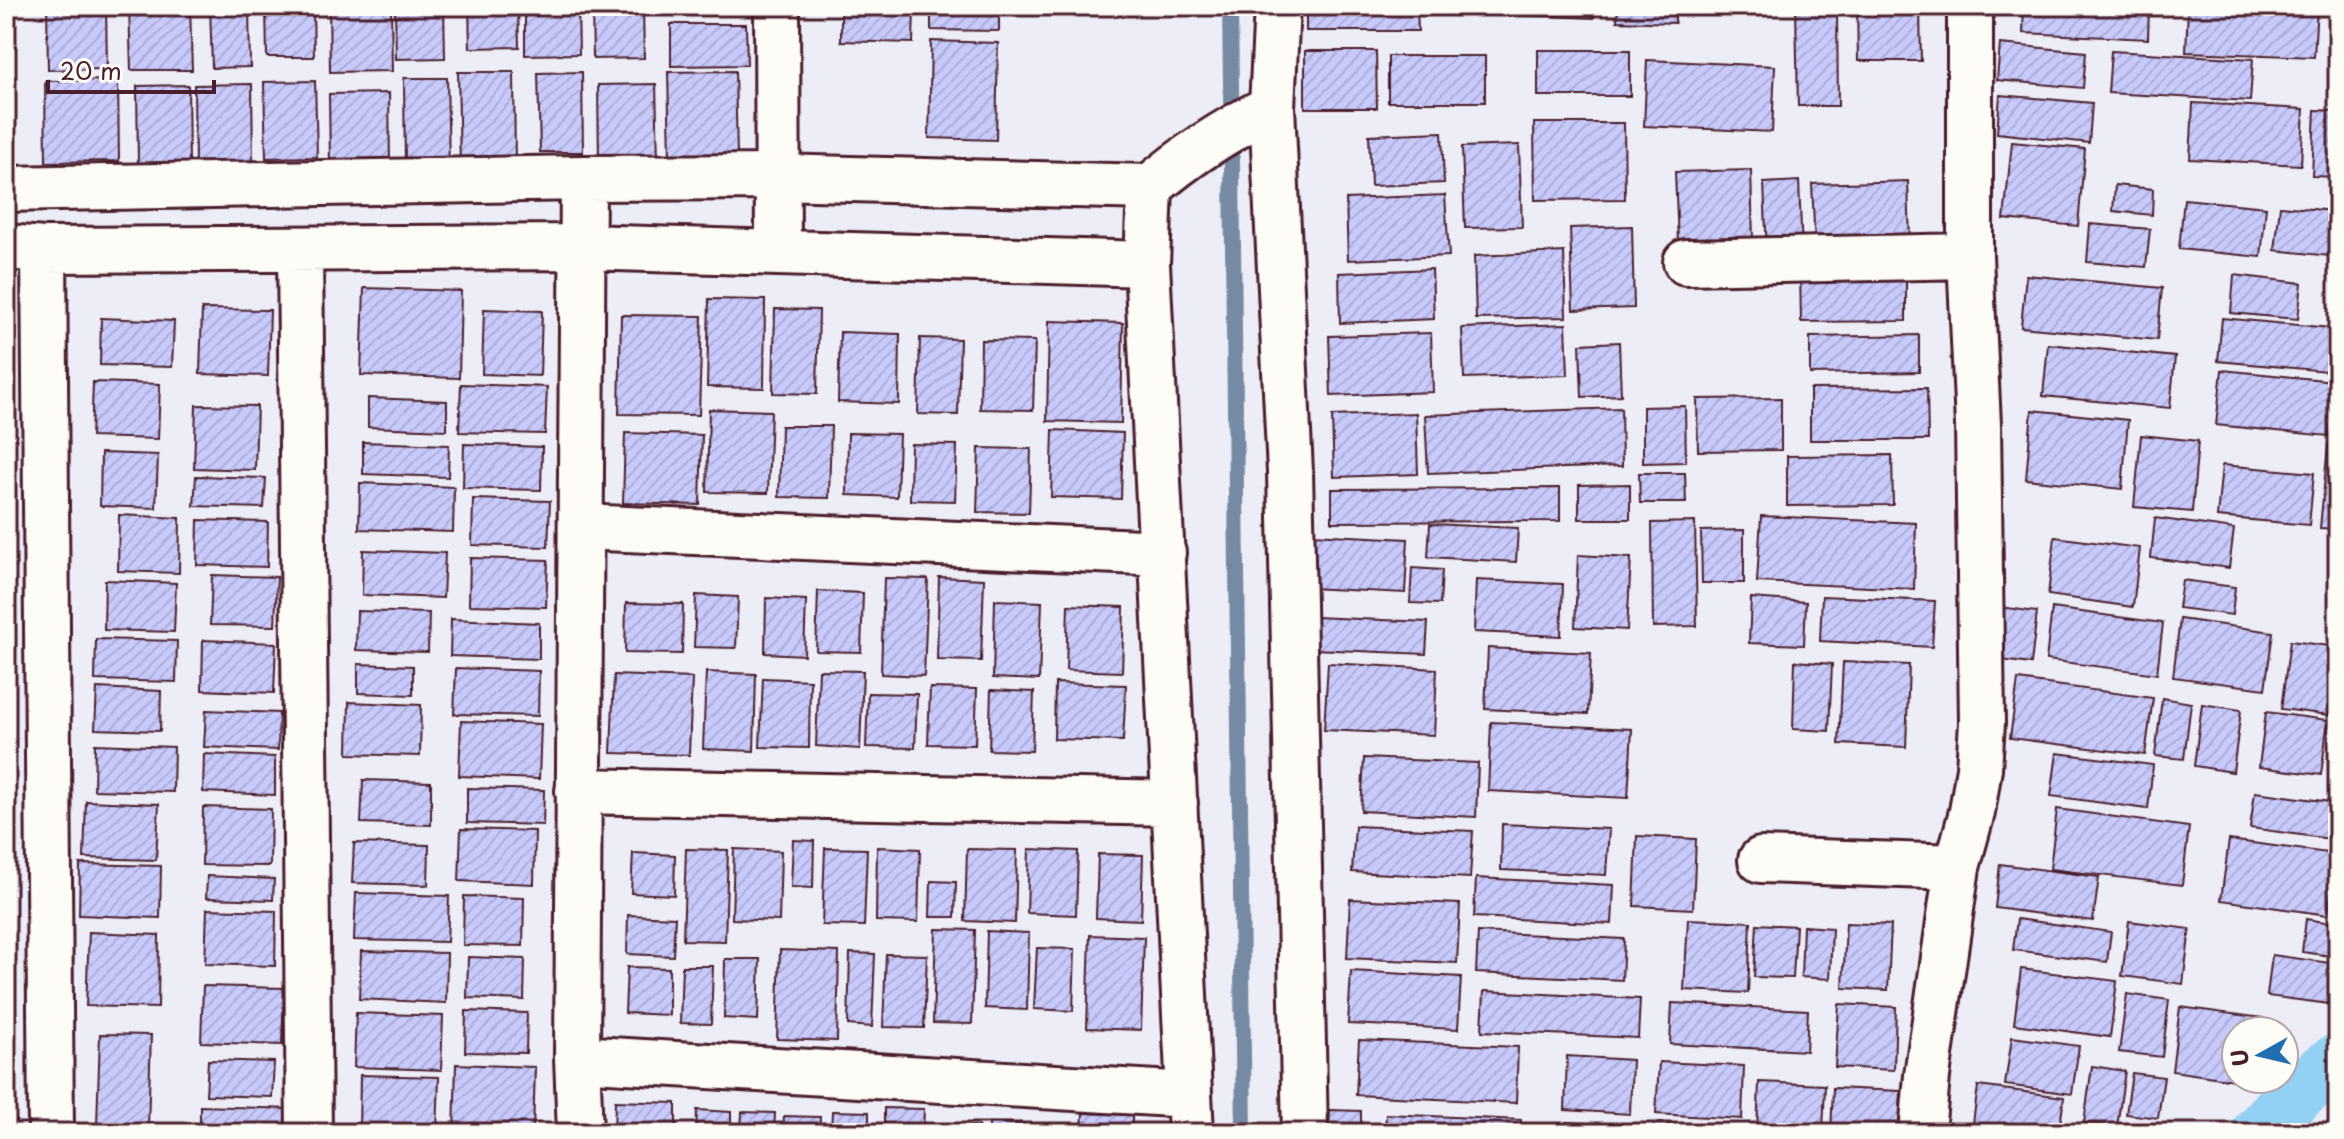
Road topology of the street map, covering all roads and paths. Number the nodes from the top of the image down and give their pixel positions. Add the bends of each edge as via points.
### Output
1 (777, 6) edge
2 (1277, 6) edge
3 (1970, 6) edge
4 (1257, 114) junction
5 (1165, 174) junction
6 (777, 177) junction
7 (583, 178) junction
8 (6, 189) edge
9 (583, 247) junction
10 (25, 249) edge
11 (300, 250) junction
12 (778, 252) junction
13 (1970, 256) junction
14 (1686, 262) dead end
15 (1147, 264) junction
16 (581, 527) junction
17 (1163, 553) junction
18 (578, 791) junction
19 (1175, 803) junction
20 (1761, 860) dead end
21 (1957, 867) junction
22 (577, 1058) junction
23 (1190, 1114) edge
24 (51, 1133) edge
25 (309, 1133) edge
26 (580, 1133) edge
27 (1305, 1133) edge
28 (1922, 1133) edge

1 - 6 street
2 - 4 street
3 - 13 street
4 - 5 street
4 - 27 street via 1290,472
5 - 6 street
5 - 15 street
6 - 7 street
6 - 12 street
7 - 8 street
7 - 9 street
9 - 11 street
9 - 12 street
9 - 16 street
10 - 11 street
10 - 24 street
11 - 25 street
12 - 15 street
13 - 14 street
13 - 21 street via 1982,723 1972,812
15 - 17 street
16 - 17 street
16 - 18 street
17 - 19 street
18 - 19 street
18 - 22 street
19 - 23 street
20 - 21 street
21 - 28 street
22 - 23 street
22 - 26 street

